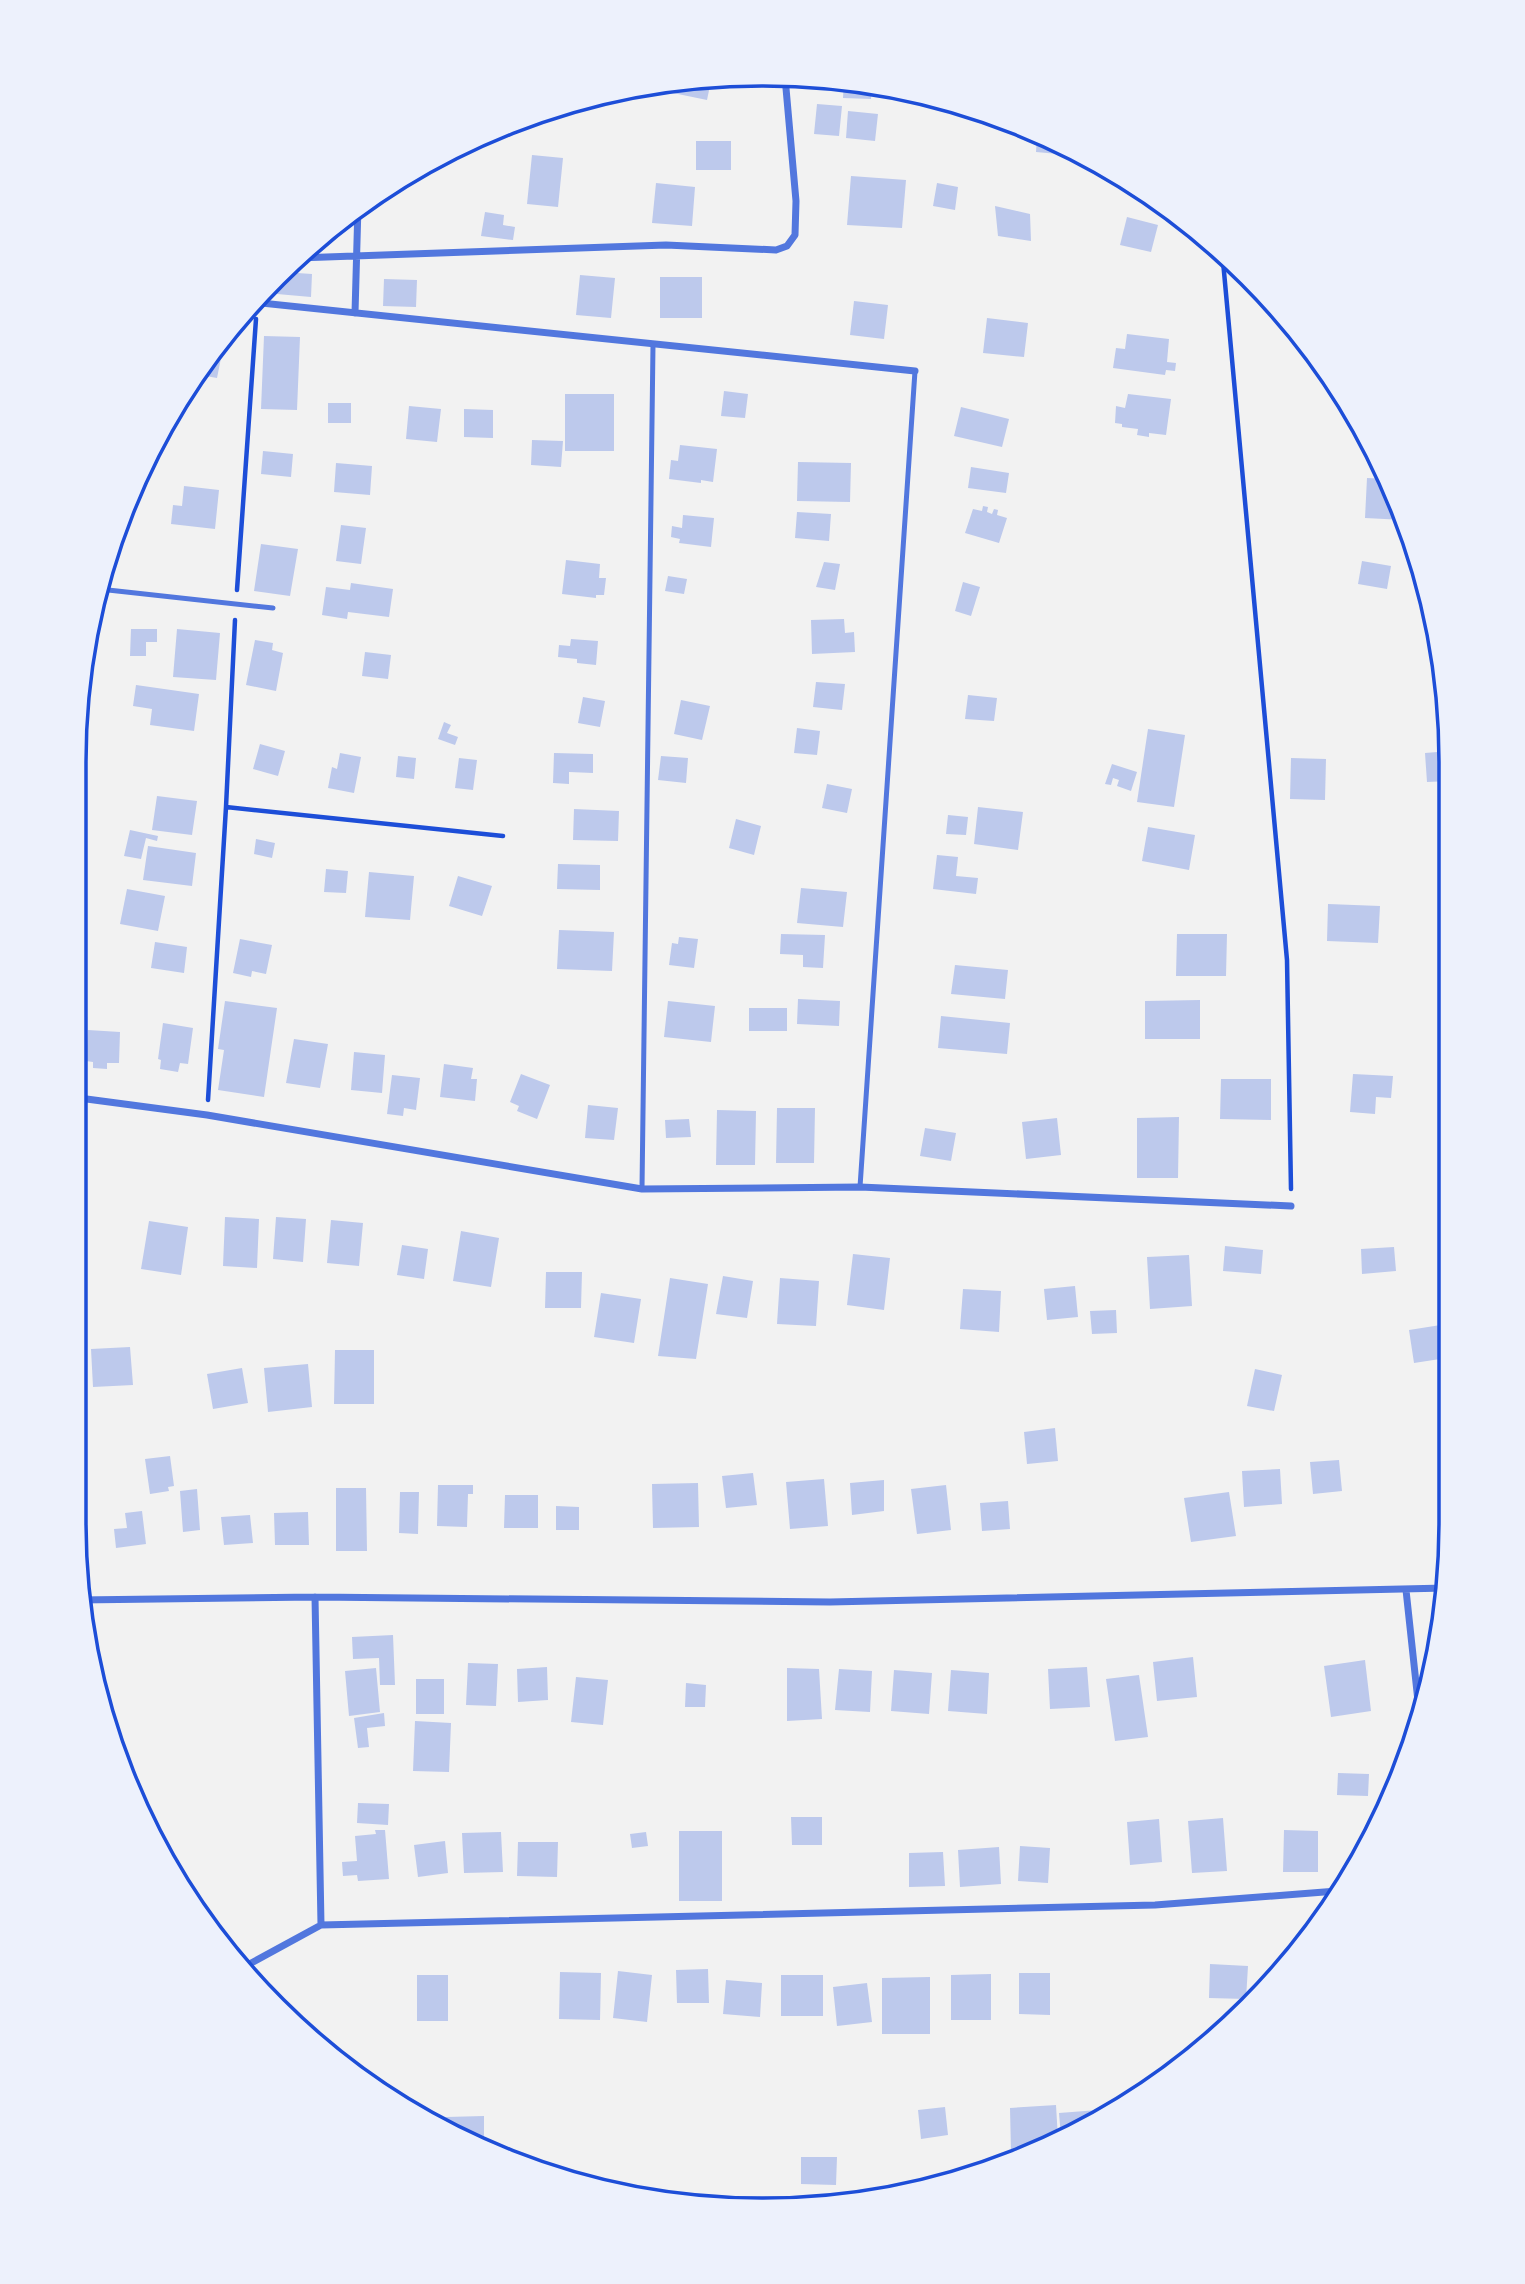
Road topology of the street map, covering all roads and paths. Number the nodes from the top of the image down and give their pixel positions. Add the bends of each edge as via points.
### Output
1 (786, 87) edge
2 (358, 221) edge
3 (357, 256) junction
4 (312, 258) edge
5 (1224, 268) edge
6 (265, 304) edge
7 (355, 313) junction
8 (253, 317) edge
9 (653, 345) junction
10 (915, 371) joint
11 (108, 590) edge
12 (236, 604) junction
13 (272, 608) dead end
14 (226, 807) junction
15 (503, 836) dead end
16 (86, 1099) edge
17 (207, 1115) junction
18 (860, 1187) junction
19 (642, 1189) junction
20 (1292, 1206) joint
21 (1435, 1589) edge
22 (1406, 1590) junction
23 (315, 1597) junction
24 (91, 1600) edge
25 (1417, 1693) edge
26 (1328, 1892) edge
27 (321, 1925) junction
28 (250, 1963) edge

1 - 3 street via 796,201 794,235 787,246 776,250 666,245
2 - 3 street
3 - 4 street
3 - 7 street
5 - 20 path via 1287,960
6 - 7 street
7 - 9 street
8 - 12 path
9 - 10 street
9 - 19 lane
10 - 18 lane
11 - 12 lane
12 - 13 lane
12 - 14 path
14 - 15 path
14 - 17 path
16 - 17 street
17 - 19 street
18 - 19 street
18 - 20 street
21 - 22 street
22 - 23 street via 830,1602
22 - 25 street
23 - 24 street
23 - 27 street
26 - 27 street via 1156,1905
27 - 28 street

